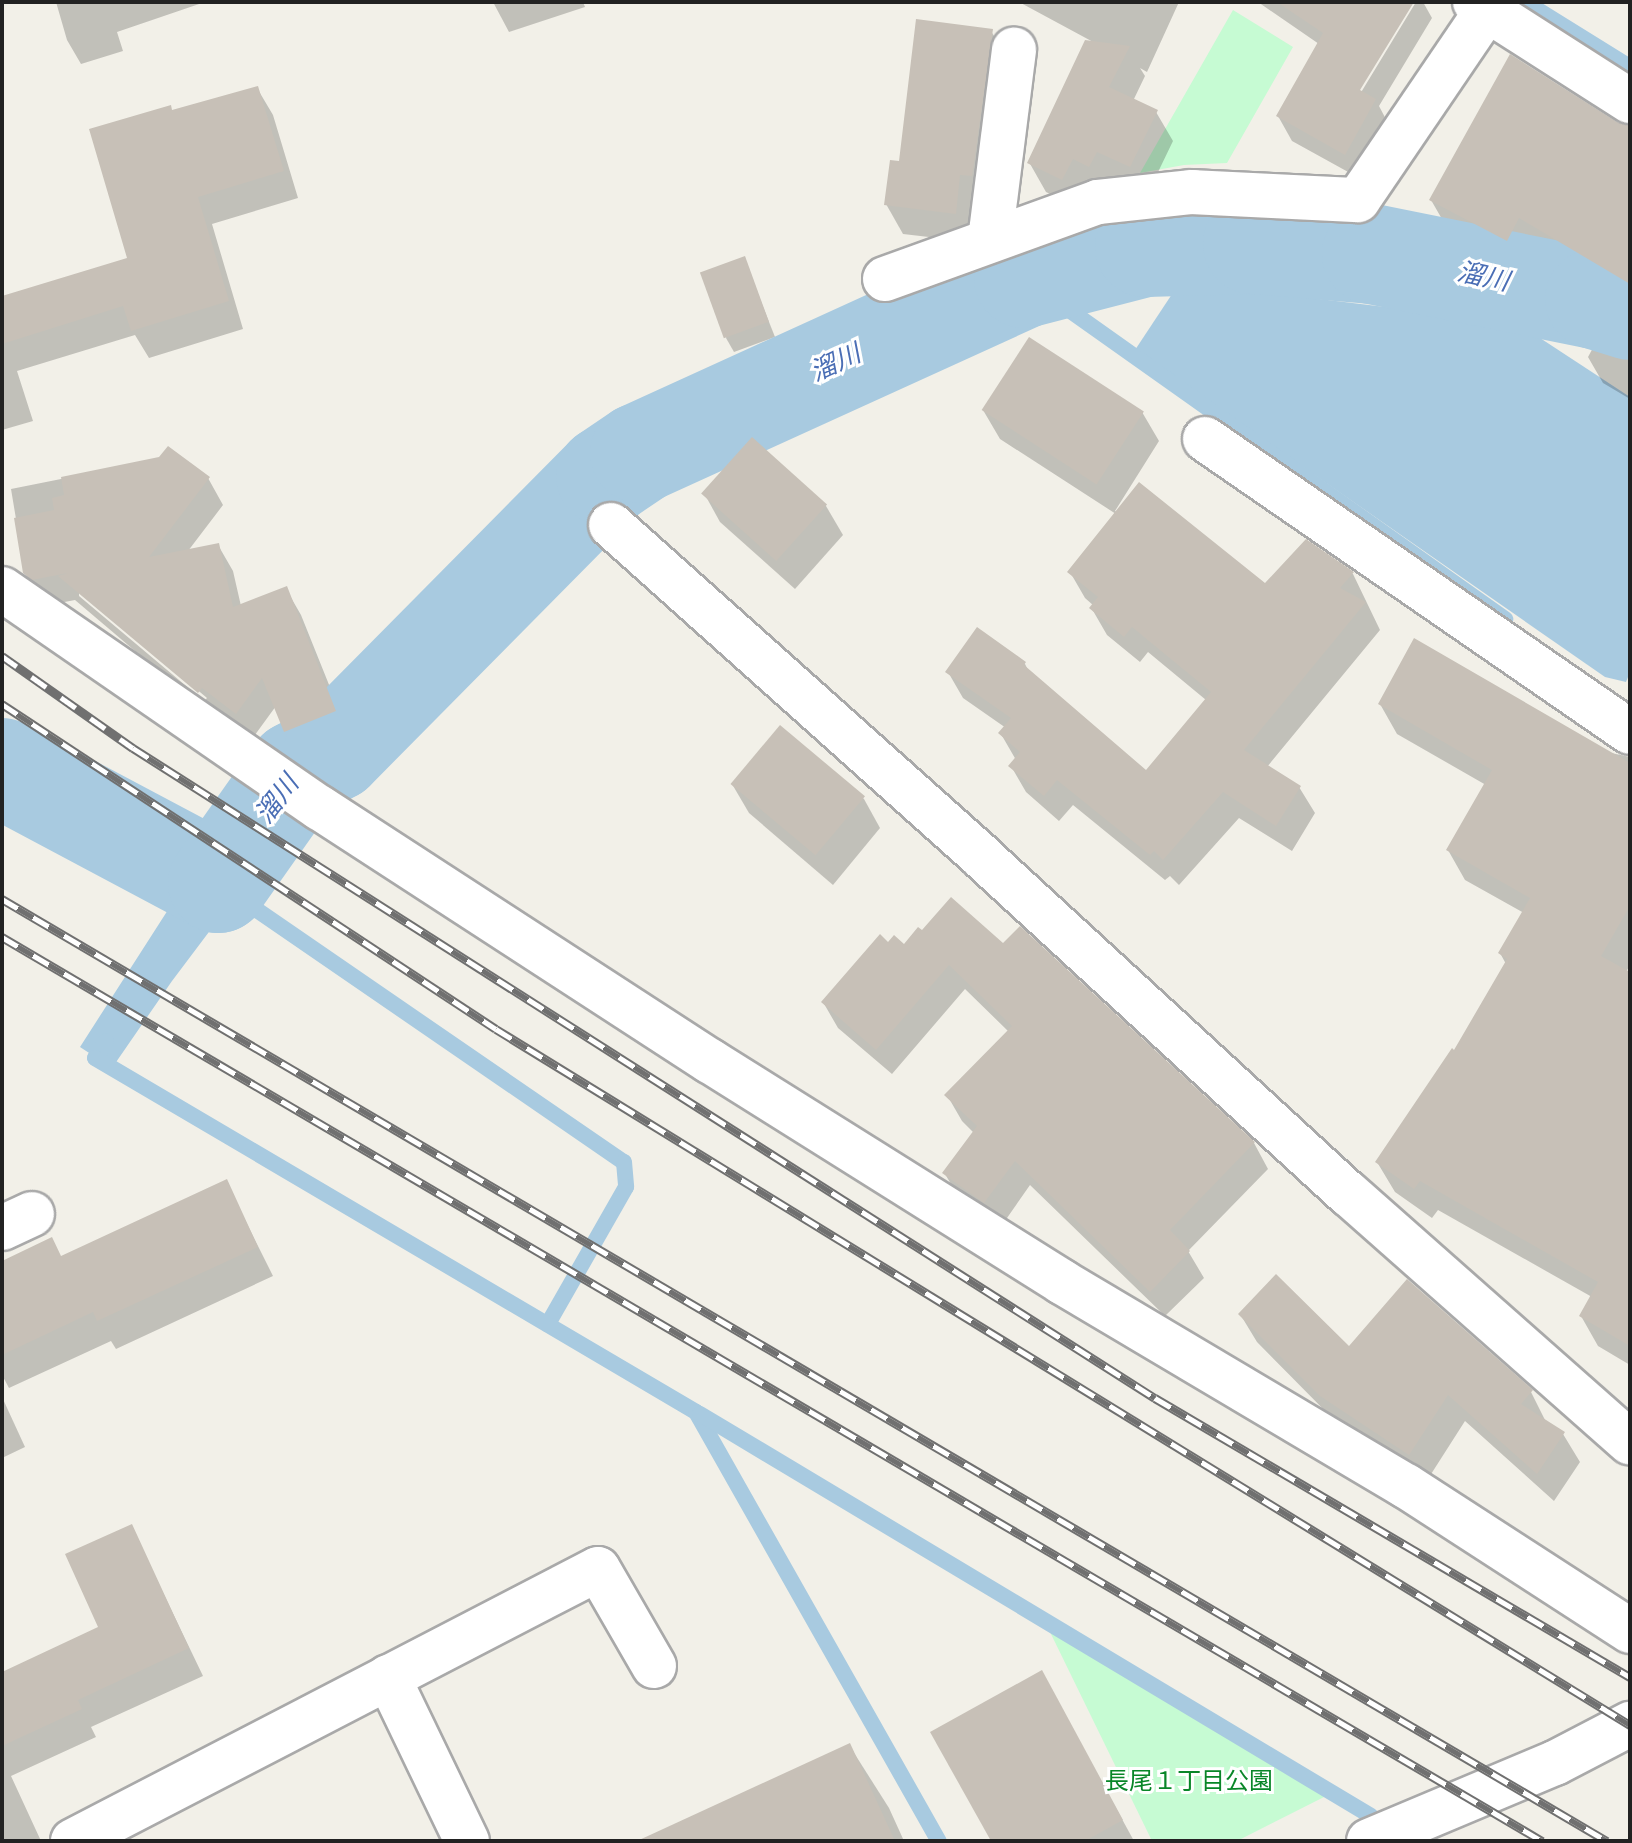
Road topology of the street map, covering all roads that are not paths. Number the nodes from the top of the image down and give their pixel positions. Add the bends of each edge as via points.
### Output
1 (1481, 6) edge
2 (1014, 50) dead end
3 (1630, 101) edge
4 (990, 240) junction
5 (885, 279) dead end
6 (1205, 439) dead end
7 (611, 525) dead end
8 (2, 589) edge
9 (1630, 732) edge
10 (1630, 1443) edge
11 (1630, 1631) edge
12 (654, 1666) dead end
13 (388, 1677) junction
14 (1630, 1724) edge
15 (1405, 1835) edge
16 (73, 1841) edge
17 (467, 1841) edge

1 - 3 street
1 - 4 street via 1358,200 1192,192 1098,202
2 - 4 street
4 - 5 street
6 - 9 street
7 - 10 street
8 - 11 street via 320,808 750,1087 1062,1282 1406,1486
12 - 13 street via 598,1569
13 - 16 street
13 - 17 street
14 - 15 street

